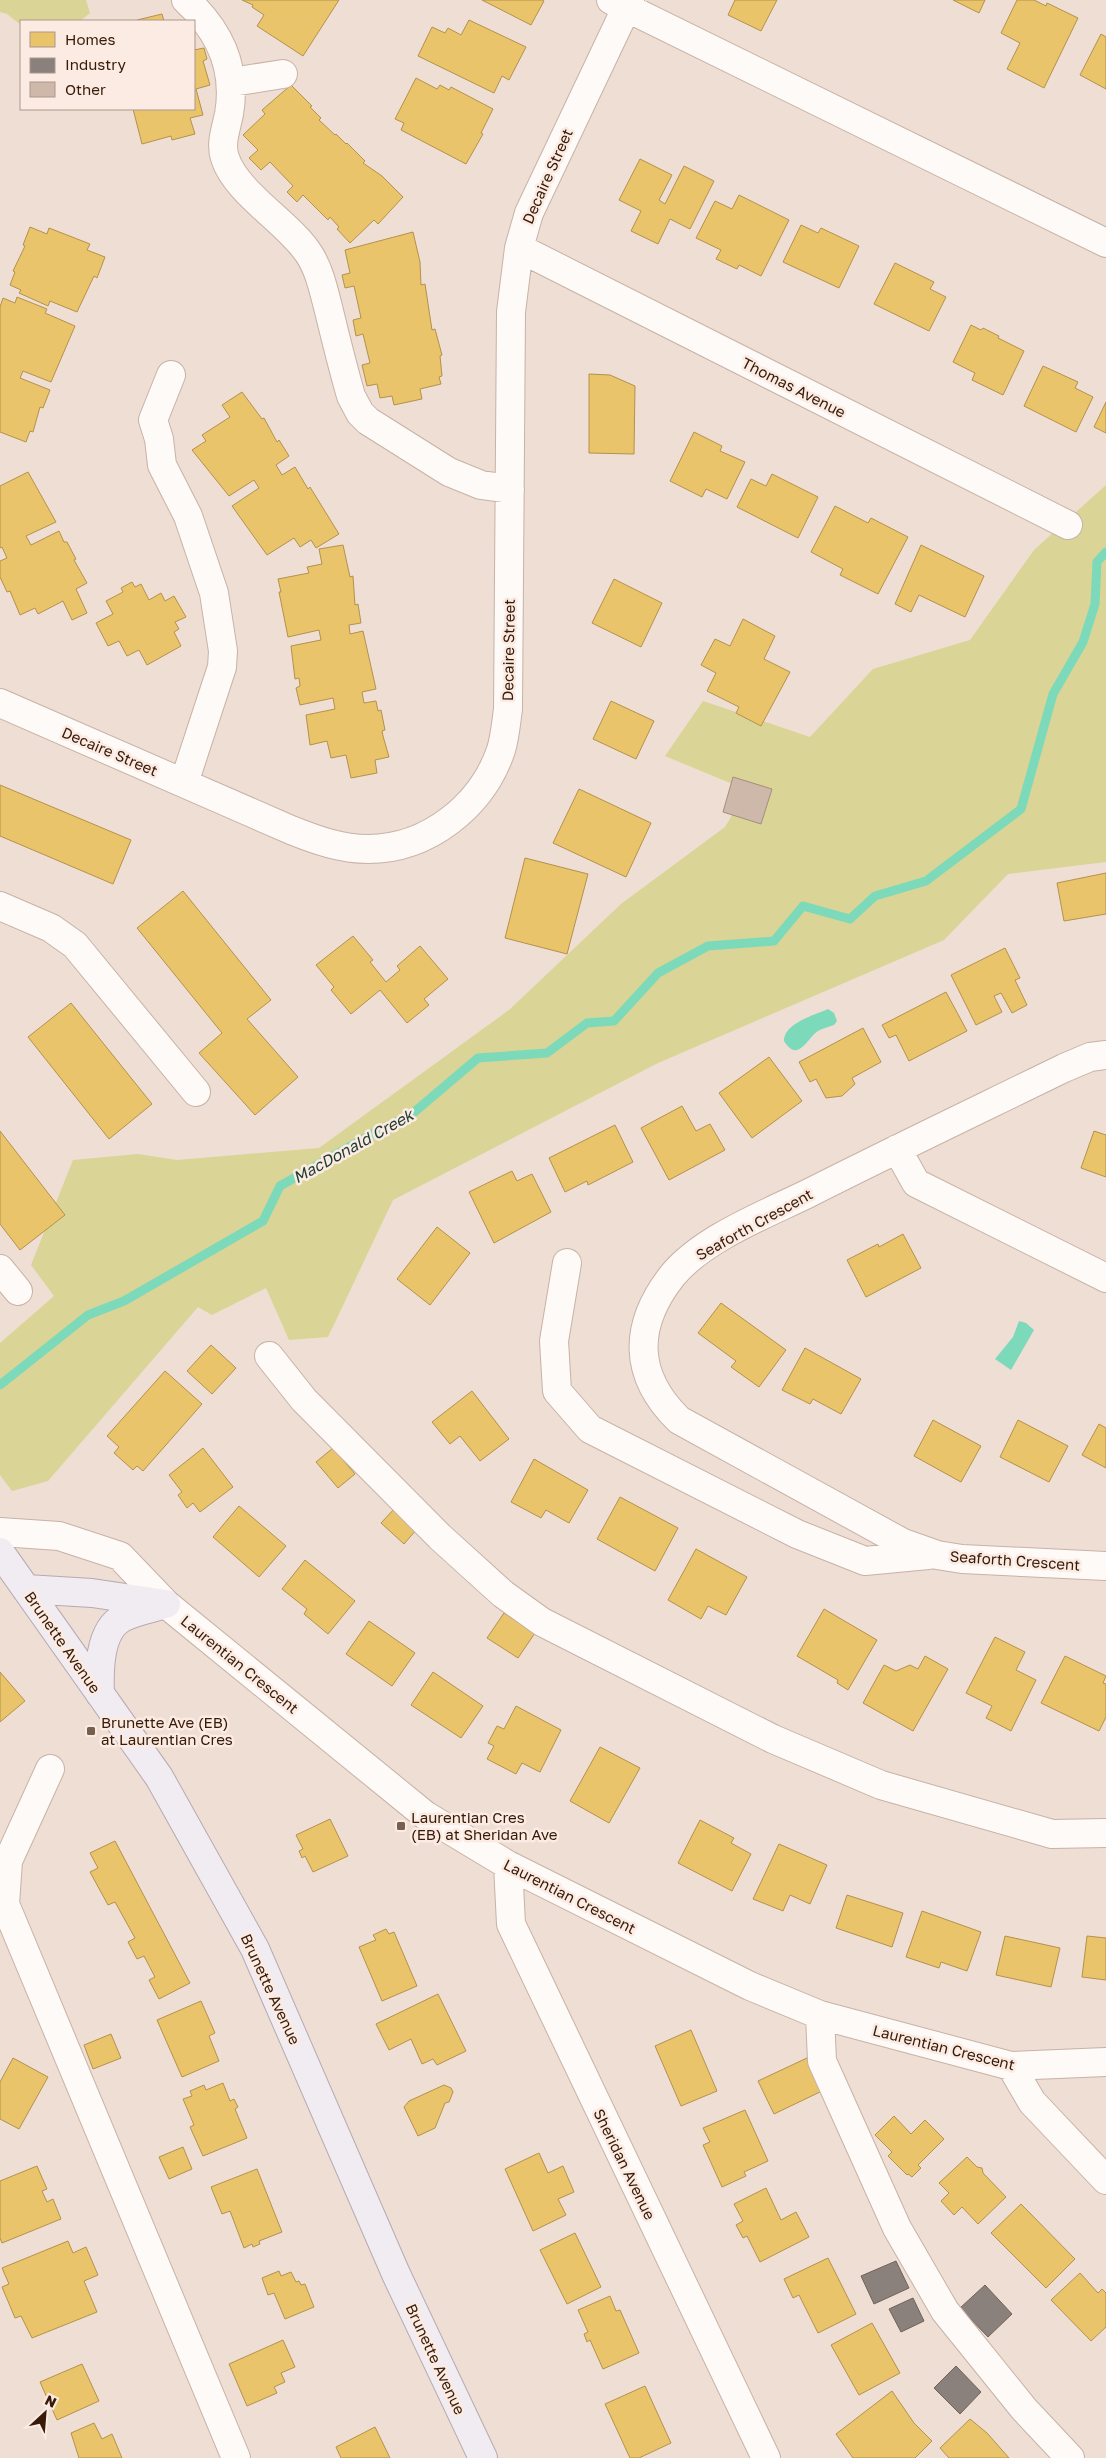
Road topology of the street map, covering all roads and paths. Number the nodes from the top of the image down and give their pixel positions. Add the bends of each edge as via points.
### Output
1 (186, 0) edge
2 (622, 3) edge
3 (283, 74) dead end
4 (232, 82) junction
5 (1106, 243) edge
6 (519, 248) junction
7 (171, 375) dead end
8 (510, 489) junction
9 (1068, 525) dead end
10 (0, 703) edge
11 (184, 783) junction
12 (0, 906) edge
13 (1106, 1054) edge
14 (196, 1092) dead end
15 (897, 1149) junction
16 (567, 1263) dead end
17 (0, 1270) edge
18 (1106, 1278) edge
19 (18, 1291) dead end
20 (269, 1356) dead end
21 (0, 1532) edge
22 (0, 1552) edge
23 (937, 1554) junction
24 (1106, 1566) edge
25 (26, 1588) junction
26 (166, 1604) junction
27 (100, 1694) junction
28 (50, 1769) dead end
29 (1106, 1833) edge
30 (508, 1865) junction
31 (2, 1909) edge
32 (820, 2015) junction
33 (1106, 2062) edge
34 (1011, 2066) junction
35 (1106, 2180) edge
36 (236, 2458) edge
37 (483, 2458) edge
38 (766, 2458) edge
39 (1070, 2458) edge

1 - 4 street via 220,41
2 - 5 street
2 - 6 street, Decaire Street via 533,202
3 - 4 street
4 - 8 street via 223,143 226,162 237,180 310,255 321,280 351,396 360,413 449,472 481,484
6 - 8 street, Decaire Street via 511,312
6 - 9 street, Thomas Avenue
7 - 11 street via 153,420 162,465 188,516 214,593 223,651 222,666
8 - 11 street, Decaire Street via 506,727 492,771 463,811 417,839 370,849 352,848 304,836
10 - 11 street, Decaire Street
12 - 14 street via 51,928 76,945
13 - 15 street, Seaforth Crescent via 1064,1068
15 - 18 street via 916,1183
15 - 23 street, Seaforth Crescent via 745,1225 690,1259 673,1275 651,1310 644,1330 643,1349 645,1368 653,1388 679,1420 903,1543
16 - 23 street via 554,1341 557,1391 590,1429 798,1534 865,1561
17 - 19 street
20 - 29 street via 304,1400 440,1537 503,1594 542,1622 773,1739 881,1786 1052,1834
21 - 26 street, Laurentian Crescent via 59,1536 120,1556
22 - 25 main road, Brunette Avenue
23 - 24 street, Seaforth Crescent via 962,1559
25 - 26 main road via 92,1592
25 - 27 main road, Brunette Avenue
26 - 27 main road via 122,1618 108,1631 103,1649
26 - 30 street, Laurentian Crescent via 425,1815
27 - 37 main road, Brunette Avenue via 159,1778 255,1950 396,2274
28 - 31 street via 8,1861
30 - 32 street, Laurentian Crescent via 750,1986
30 - 38 street, Sheridan Avenue via 511,1924
31 - 36 street
32 - 34 street, Laurentian Crescent
32 - 39 street via 822,2061 897,2228 945,2310 1024,2408
33 - 34 street, Laurentian Crescent
34 - 35 street via 1032,2102

